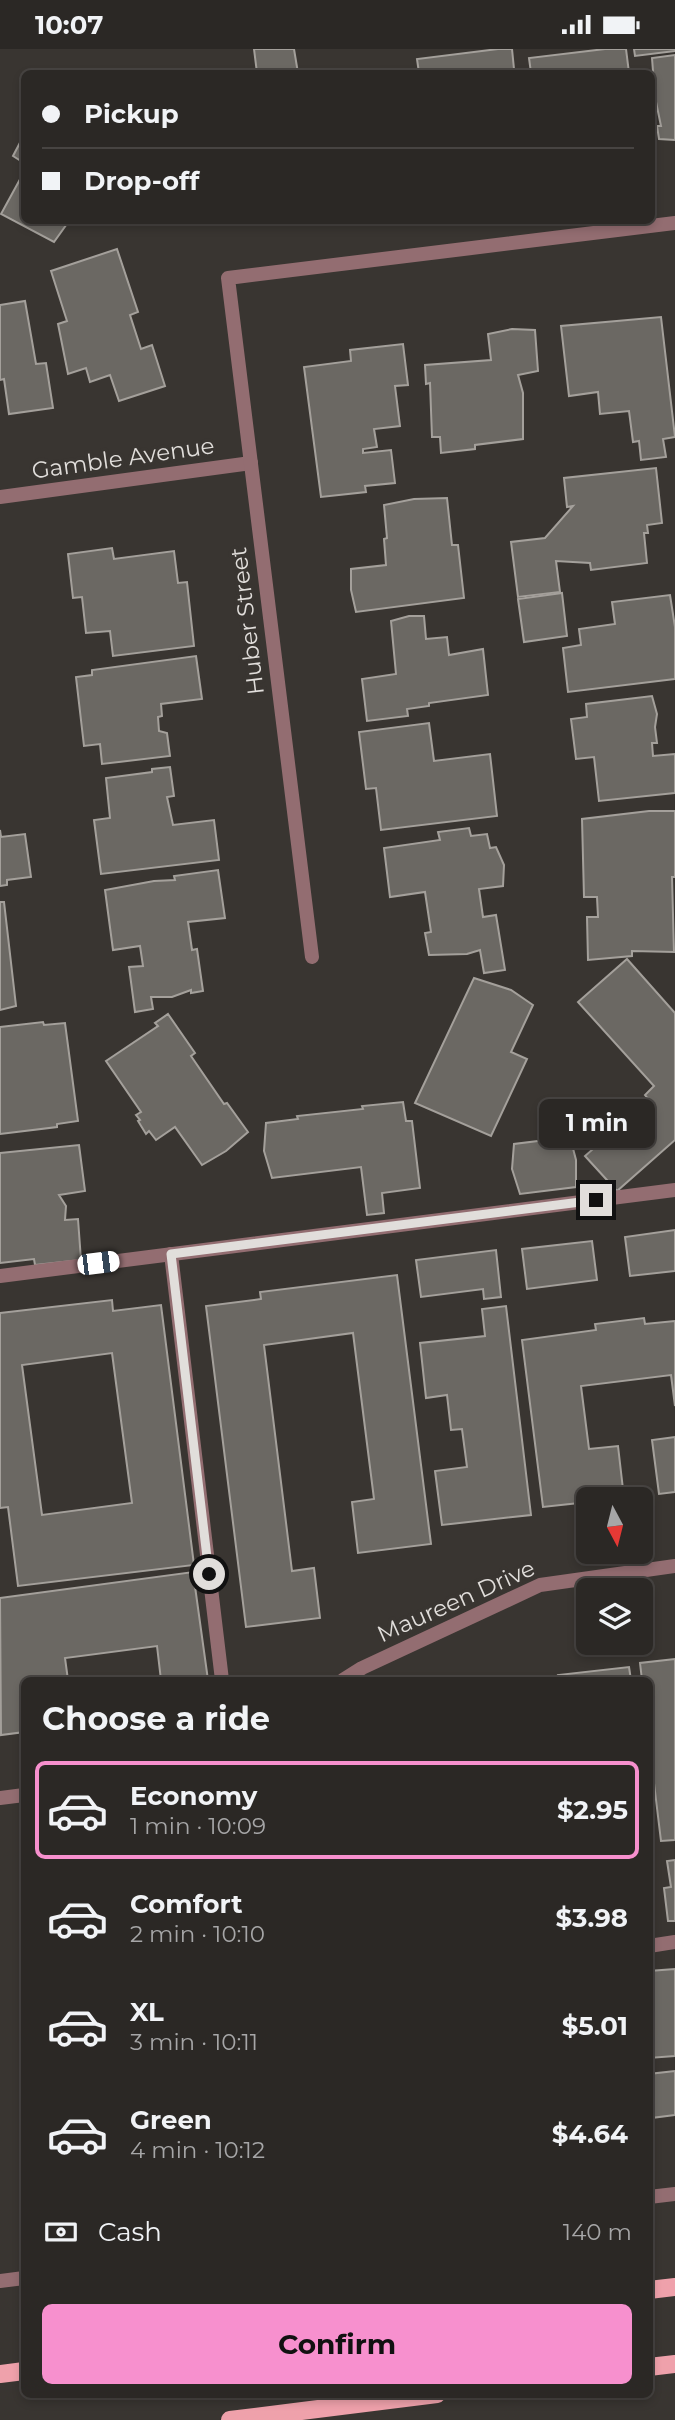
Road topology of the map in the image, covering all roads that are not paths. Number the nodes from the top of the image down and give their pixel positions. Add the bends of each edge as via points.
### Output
1 (675, 223) edge
2 (251, 463) junction
3 (0, 497) edge
4 (312, 957) dead end
5 (675, 1190) edge
6 (171, 1254) junction
7 (0, 1276) edge
8 (675, 1566) edge
9 (222, 1677) edge
10 (348, 1677) edge
11 (21, 1795) edge
12 (0, 1798) edge
13 (675, 1942) edge
14 (653, 1945) edge
15 (675, 2194) edge
16 (653, 2197) edge
17 (21, 2278) edge
18 (0, 2281) edge
19 (675, 2287) edge
20 (653, 2290) edge
21 (675, 2364) edge
22 (653, 2367) edge
23 (21, 2371) edge
24 (0, 2374) edge
25 (405, 2398) edge
26 (230, 2420) edge

1 - 2 street, Huber Street via 228,278
2 - 3 street, Gamble Avenue
2 - 4 street, Huber Street
5 - 6 street
6 - 7 street
6 - 9 street
8 - 10 street, Maureen Drive via 540,1585
11 - 12 street
13 - 14 street
15 - 16 street
17 - 18 street
19 - 20 main road
21 - 22 main road
23 - 24 main road
25 - 26 main road

